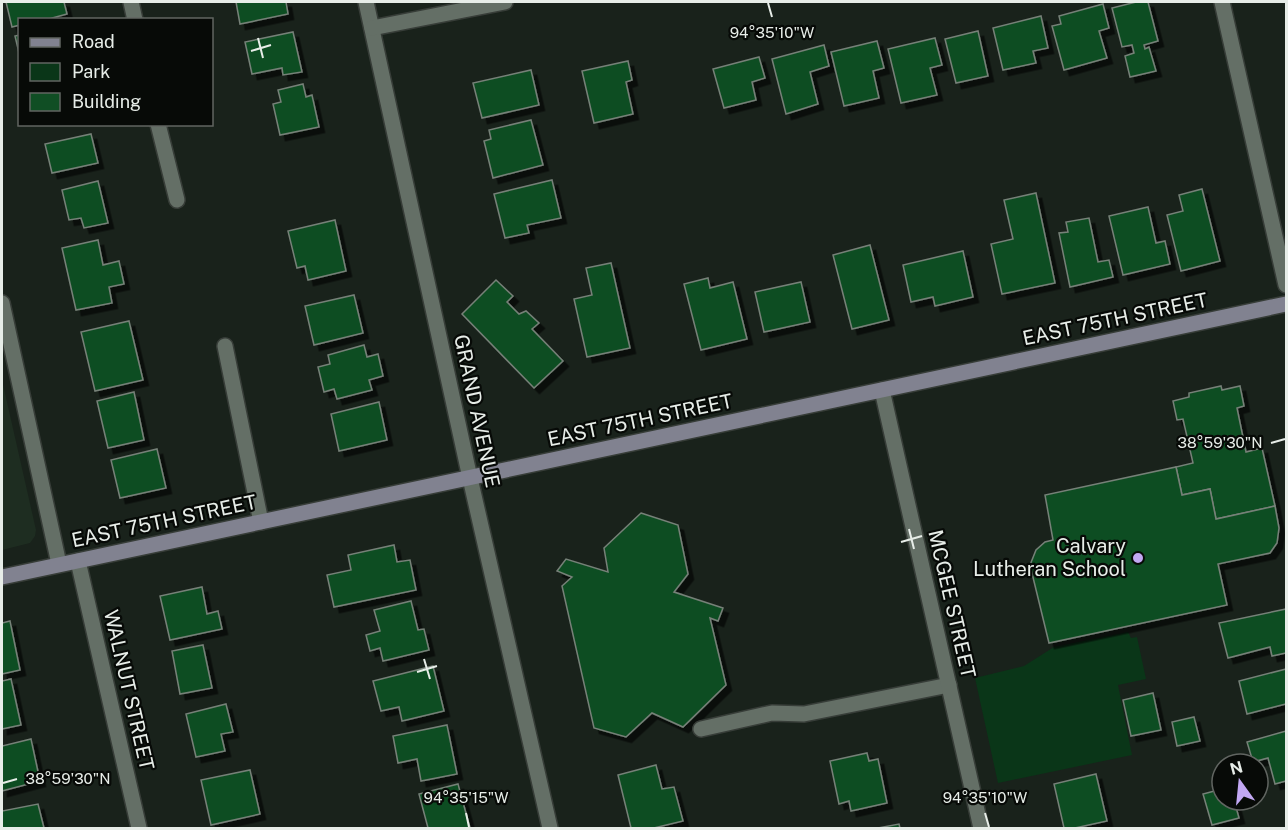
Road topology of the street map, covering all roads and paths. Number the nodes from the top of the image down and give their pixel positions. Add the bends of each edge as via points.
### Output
1 (131, 2) edge
2 (366, 2) edge
3 (505, 2) edge
4 (1222, 2) edge
5 (135, 18) edge
6 (372, 28) junction
7 (158, 126) edge
8 (177, 200) dead end
9 (1287, 285) edge
10 (2, 303) edge
11 (1287, 304) edge
12 (5, 337) edge
13 (225, 346) dead end
14 (882, 390) junction
15 (470, 478) junction
16 (261, 522) junction
17 (78, 561) junction
18 (59, 564) junction
19 (2, 577) edge
20 (949, 685) junction
21 (701, 729) dead end
22 (139, 828) edge
23 (550, 828) edge
24 (981, 828) edge

1 - 5 street
2 - 6 street, GRAND AVENUE
3 - 6 street
4 - 9 street
6 - 15 street, GRAND AVENUE
7 - 8 street
10 - 12 street
11 - 14 main road, EAST 75TH STREET
12 - 18 street
13 - 16 street
14 - 15 main road, EAST 75TH STREET
14 - 20 street, MCGEE STREET
15 - 16 main road, EAST 75TH STREET
15 - 23 street, GRAND AVENUE
16 - 17 main road, EAST 75TH STREET
17 - 18 main road, EAST 75TH STREET
17 - 22 street, WALNUT STREET
18 - 19 main road, EAST 75TH STREET
20 - 21 street via 804,714 772,713
20 - 24 street, MCGEE STREET

